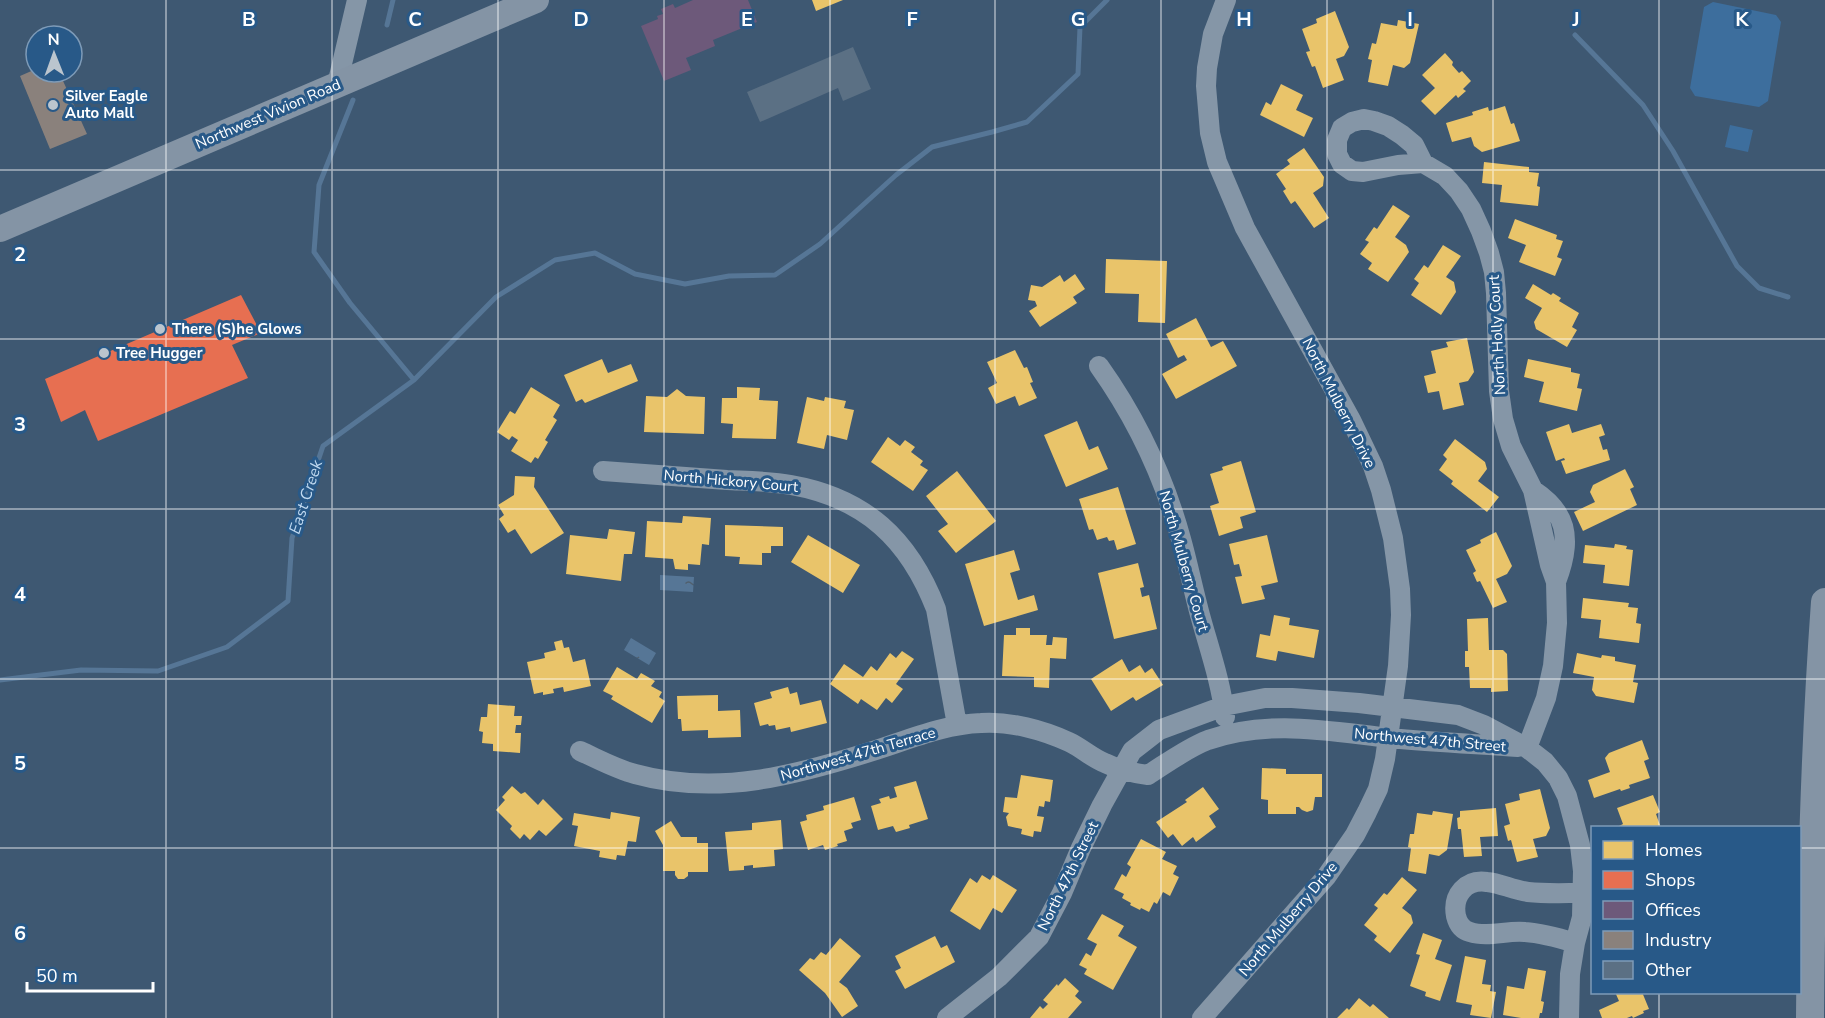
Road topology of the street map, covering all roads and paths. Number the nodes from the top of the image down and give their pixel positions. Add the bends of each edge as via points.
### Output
1 (357, 0) edge
2 (536, 0) edge
3 (1226, 0) edge
4 (337, 85) junction
5 (1424, 163) dead end
6 (0, 229) edge
7 (1100, 366) dead end
8 (603, 471) dead end
9 (1825, 602) edge
10 (1224, 706) junction
11 (1392, 706) junction
12 (957, 725) junction
13 (1031, 729) joint
14 (1228, 734) junction
15 (1389, 738) junction
16 (1527, 748) junction
17 (580, 751) dead end
18 (1122, 771) junction
19 (1583, 892) junction
20 (1575, 942) junction
21 (947, 1018) edge
22 (1202, 1018) edge
23 (1569, 1018) edge
24 (1810, 1018) edge

1 - 4 street
2 - 4 main road, Northwest Vivion Road
3 - 11 street, North Mulberry Drive via 1213,34 1207,68 1210,133 1217,162 1245,228 1352,420 1381,490 1393,538 1400,598 1400,649
4 - 6 main road, Northwest Vivion Road
5 - 16 street, North Holly Court via 1445,176 1471,209 1494,272 1503,419 1510,446 1533,489 1556,582 1553,666
7 - 10 street, North Mulberry Court via 1140,432 1168,501
8 - 12 street, North Hickory Court via 789,484 825,493 866,513 908,555 930,593
9 - 24 highway via 1814,816
10 - 11 street, Northwest 47th Street via 1265,698 1292,698
10 - 14 street, North Mulberry Court
10 - 18 street, Northwest 47th Street via 1160,730 1132,751
11 - 15 street, North Mulberry Drive
11 - 16 street, Northwest 47th Street via 1484,724
12 - 13 street, Northwest 47th Terrace via 1009,724
12 - 17 street, Northwest 47th Terrace via 819,767 745,782 665,780 616,768
13 - 18 street, Northwest 47th Street via 1070,742
14 - 15 street, Northwest 47th Street via 1286,728
14 - 18 street, Northwest 47th Street via 1205,741 1148,775
15 - 16 street, Northwest 47th Street
15 - 22 street, North Mulberry Drive via 1378,789 1341,856
16 - 19 street via 1545,762 1567,796 1580,845
18 - 21 street, North 47th Street via 1039,937 999,977
19 - 20 street
19 - 20 street via 1537,893 1473,882 1461,890 1456,900 1458,923 1466,931 1479,935 1527,932
20 - 23 street

